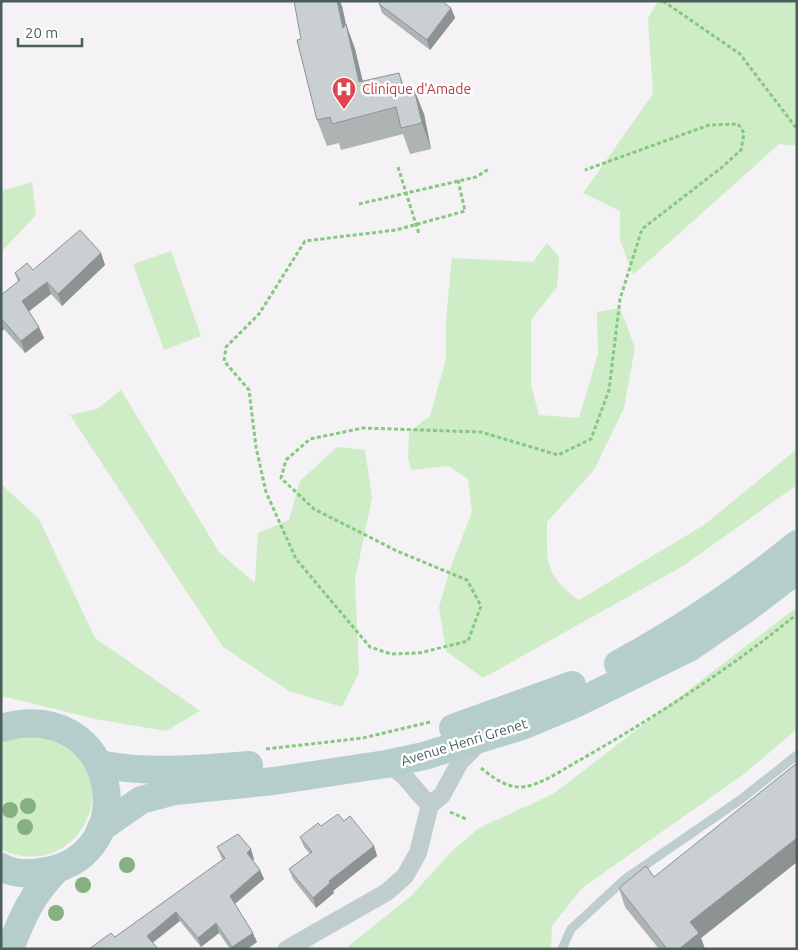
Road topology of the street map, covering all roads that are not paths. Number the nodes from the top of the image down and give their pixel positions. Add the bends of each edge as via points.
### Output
1 (797, 544) edge
2 (797, 570) edge
3 (1, 728) edge
4 (485, 738) junction
5 (797, 755) edge
6 (99, 764) junction
7 (386, 764) junction
8 (430, 805) junction
9 (101, 828) junction
10 (1, 867) edge
11 (57, 869) junction
12 (10, 949) edge
13 (287, 949) edge
14 (562, 949) edge

1 - 6 main road, Avenue Henri Grenet via 710,609 616,665 518,706 421,738 360,754 257,765 146,768
2 - 4 main road, Avenue Henri Grenet via 689,648 577,703
3 - 6 main road via 22,722 45,723 67,730 86,744
4 - 7 main road, Avenue Henri Grenet
4 - 8 street via 460,762 442,795
5 - 14 lane via 740,800 625,879 570,930
6 - 9 main road via 106,784 107,807
7 - 8 street via 407,778
7 - 9 main road, Avenue Henri Grenet via 274,781 175,791 142,800
8 - 13 street via 418,853 405,876 380,896
9 - 11 main road via 90,846
10 - 11 main road via 31,874
11 - 12 main road via 40,886

